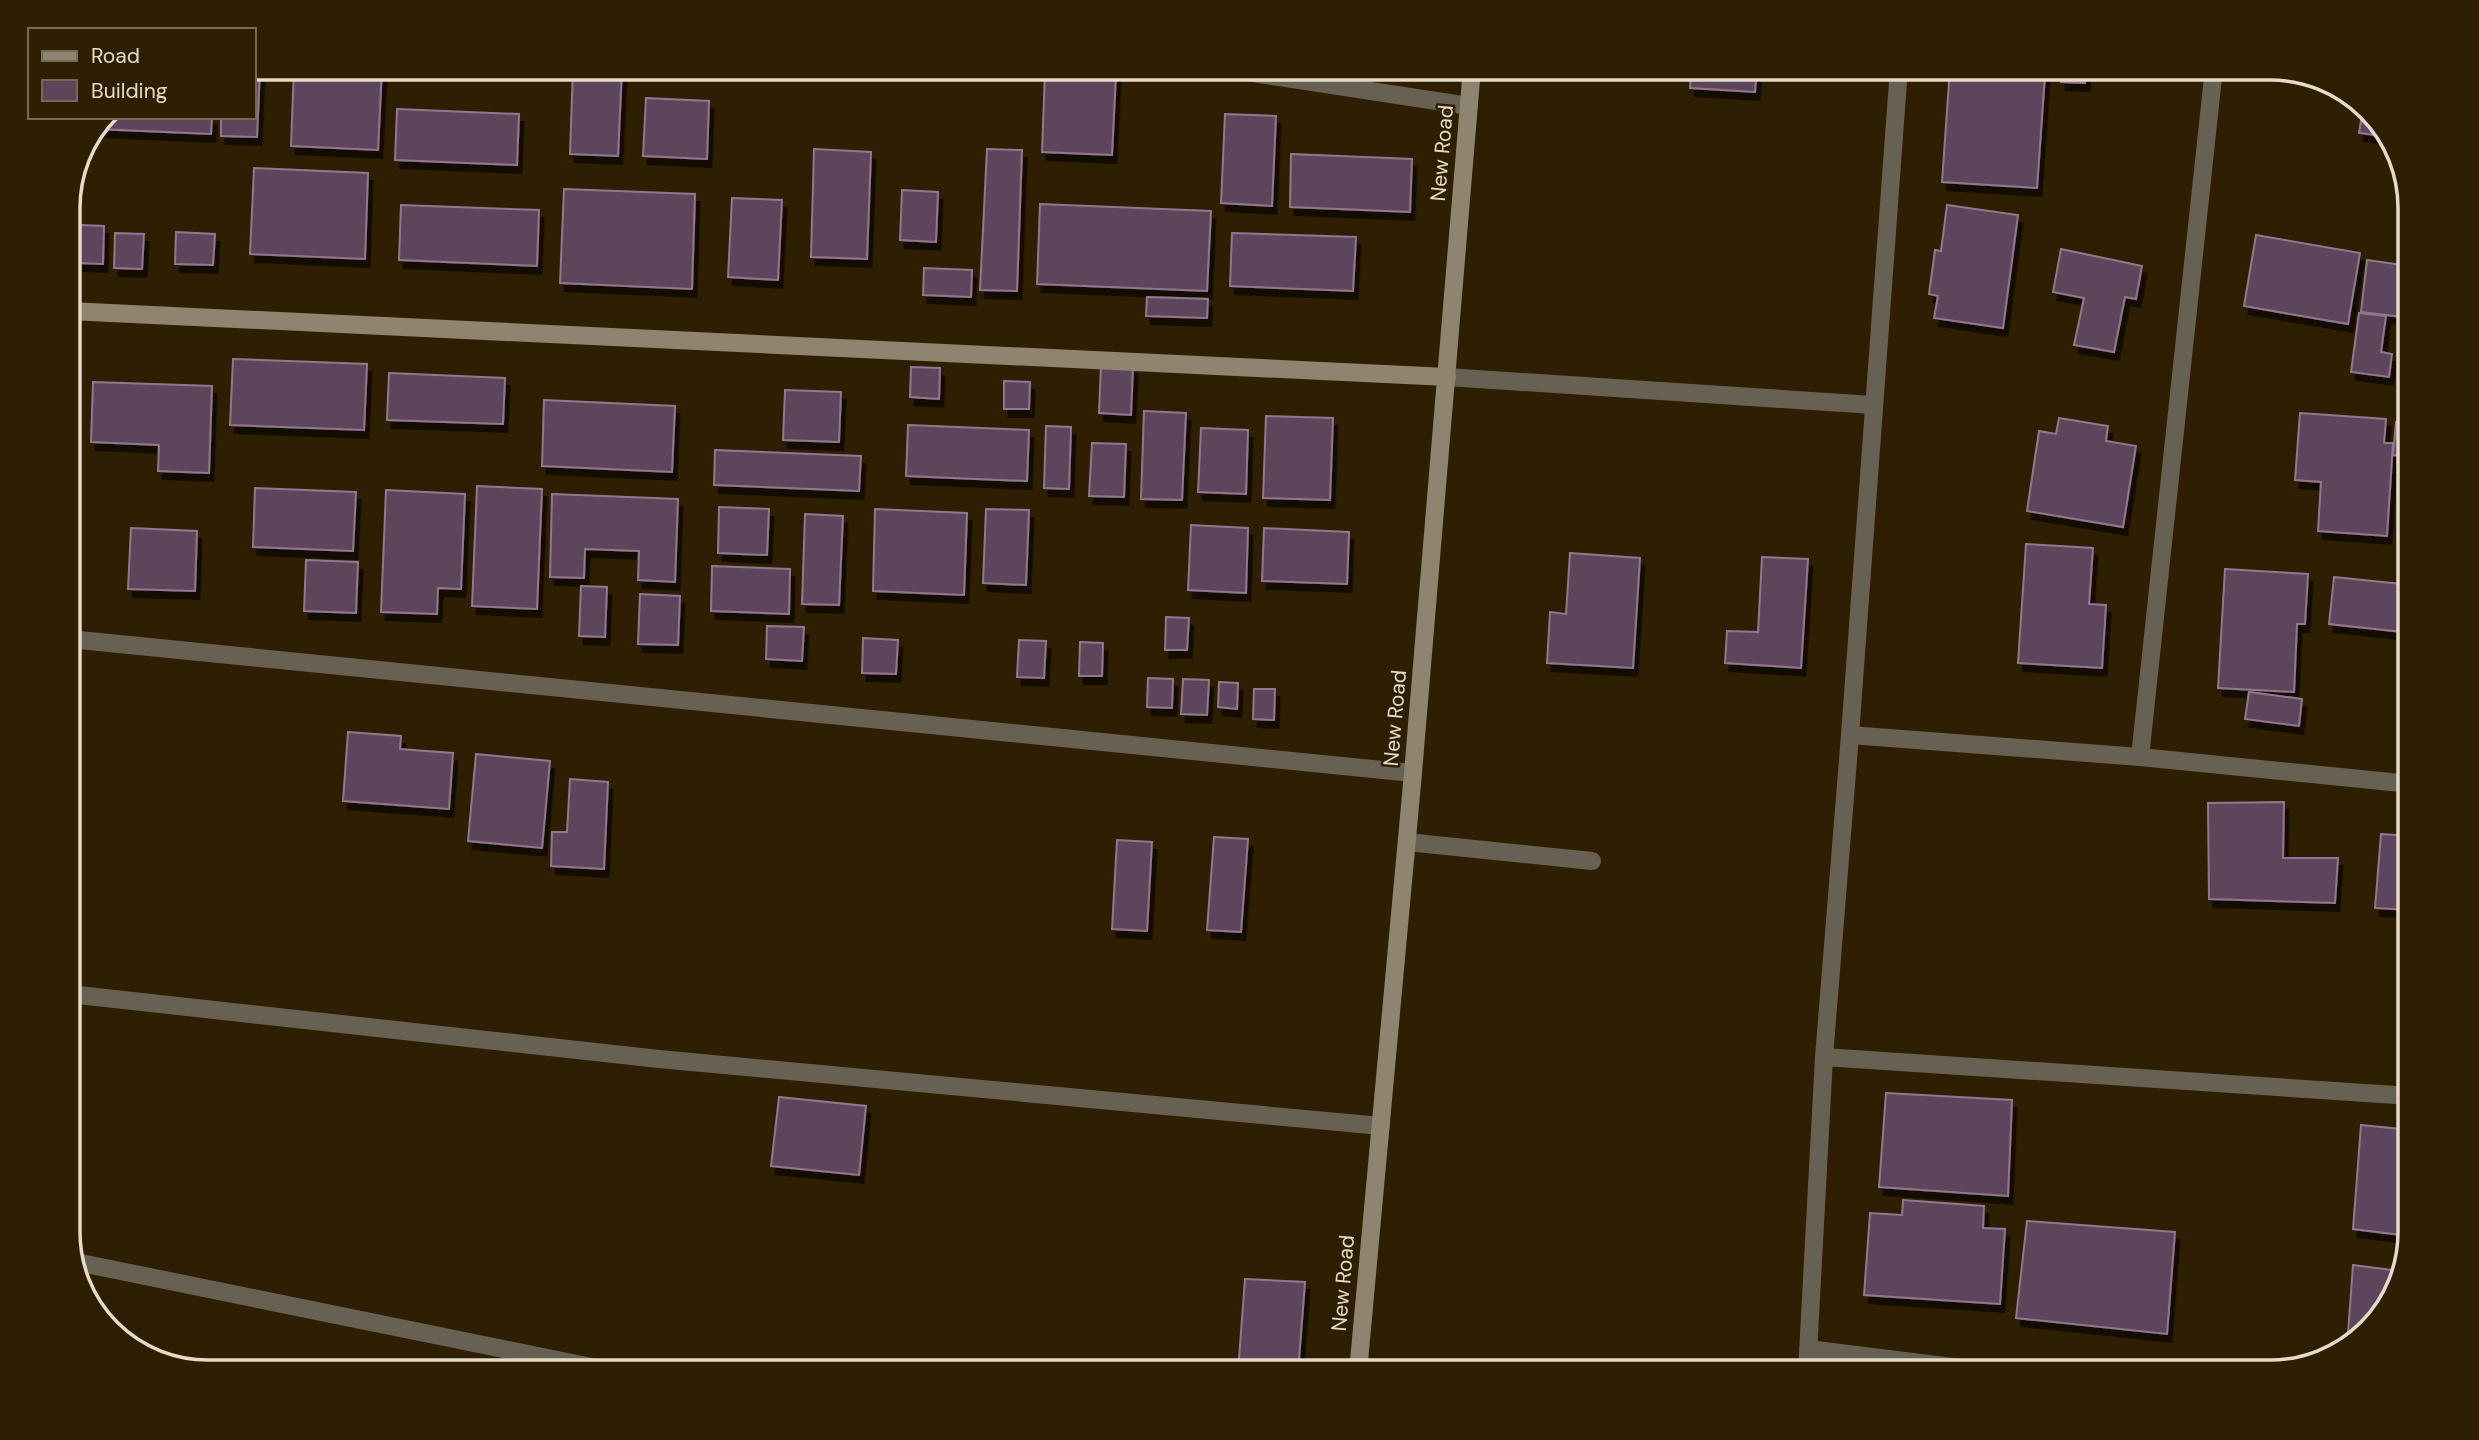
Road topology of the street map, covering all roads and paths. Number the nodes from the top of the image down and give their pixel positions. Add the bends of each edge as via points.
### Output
1 (1302, 80) edge
2 (1471, 80) edge
3 (1898, 80) edge
4 (2213, 80) edge
5 (1469, 106) junction
6 (81, 312) edge
7 (1447, 377) junction
8 (1874, 405) junction
9 (81, 640) edge
10 (1850, 735) junction
11 (2140, 757) junction
12 (1413, 773) junction
13 (2399, 782) edge
14 (1407, 842) junction
15 (1592, 861) dead end
16 (81, 995) edge
17 (1824, 1057) junction
18 (2399, 1095) edge
19 (1381, 1126) junction
20 (85, 1264) edge
21 (1808, 1349) junction
22 (557, 1360) edge
23 (1359, 1360) edge
24 (1808, 1360) edge
25 (1896, 1360) edge

1 - 5 street
2 - 5 street, New Road
3 - 8 street
4 - 11 street
5 - 7 street, New Road
6 - 7 street
7 - 8 street
7 - 12 street, New Road
8 - 10 street
9 - 12 street
10 - 11 street
10 - 17 street
11 - 13 street
12 - 14 street, New Road
14 - 15 street
14 - 19 street, New Road
16 - 19 street via 659,1059
17 - 18 street
17 - 21 street
19 - 23 street, New Road
20 - 22 street
21 - 24 street
21 - 25 street

